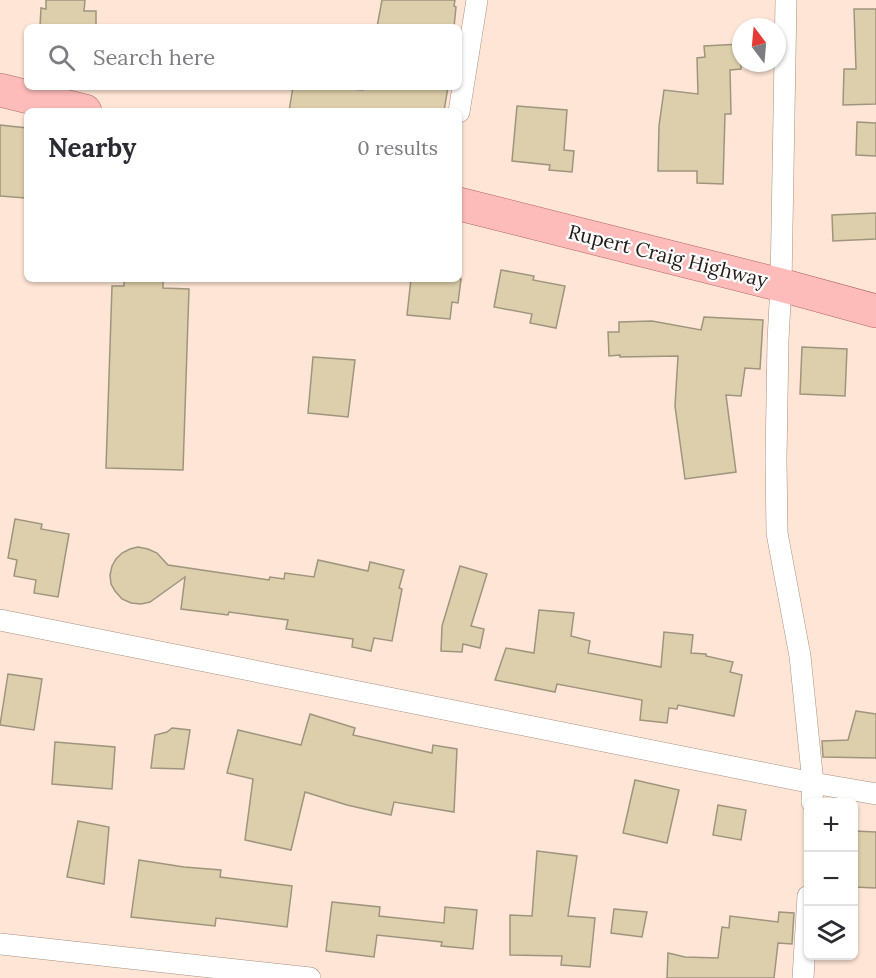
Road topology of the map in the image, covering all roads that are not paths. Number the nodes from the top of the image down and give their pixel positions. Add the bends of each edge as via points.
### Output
1 (477, 0) edge
2 (786, 0) edge
3 (0, 90) edge
4 (73, 108) edge
5 (460, 108) edge
6 (462, 205) edge
7 (781, 285) junction
8 (876, 311) edge
9 (0, 620) edge
10 (812, 793) edge
11 (876, 794) edge
12 (807, 906) edge
13 (0, 944) edge
14 (310, 978) edge
15 (803, 978) edge

1 - 5 street
2 - 7 street
3 - 4 main road
6 - 7 main road, Rupert Craig Highway
7 - 8 main road, Rupert Craig Highway
7 - 10 street via 777,533 800,656
9 - 10 street
10 - 11 street
12 - 15 street
13 - 14 street

